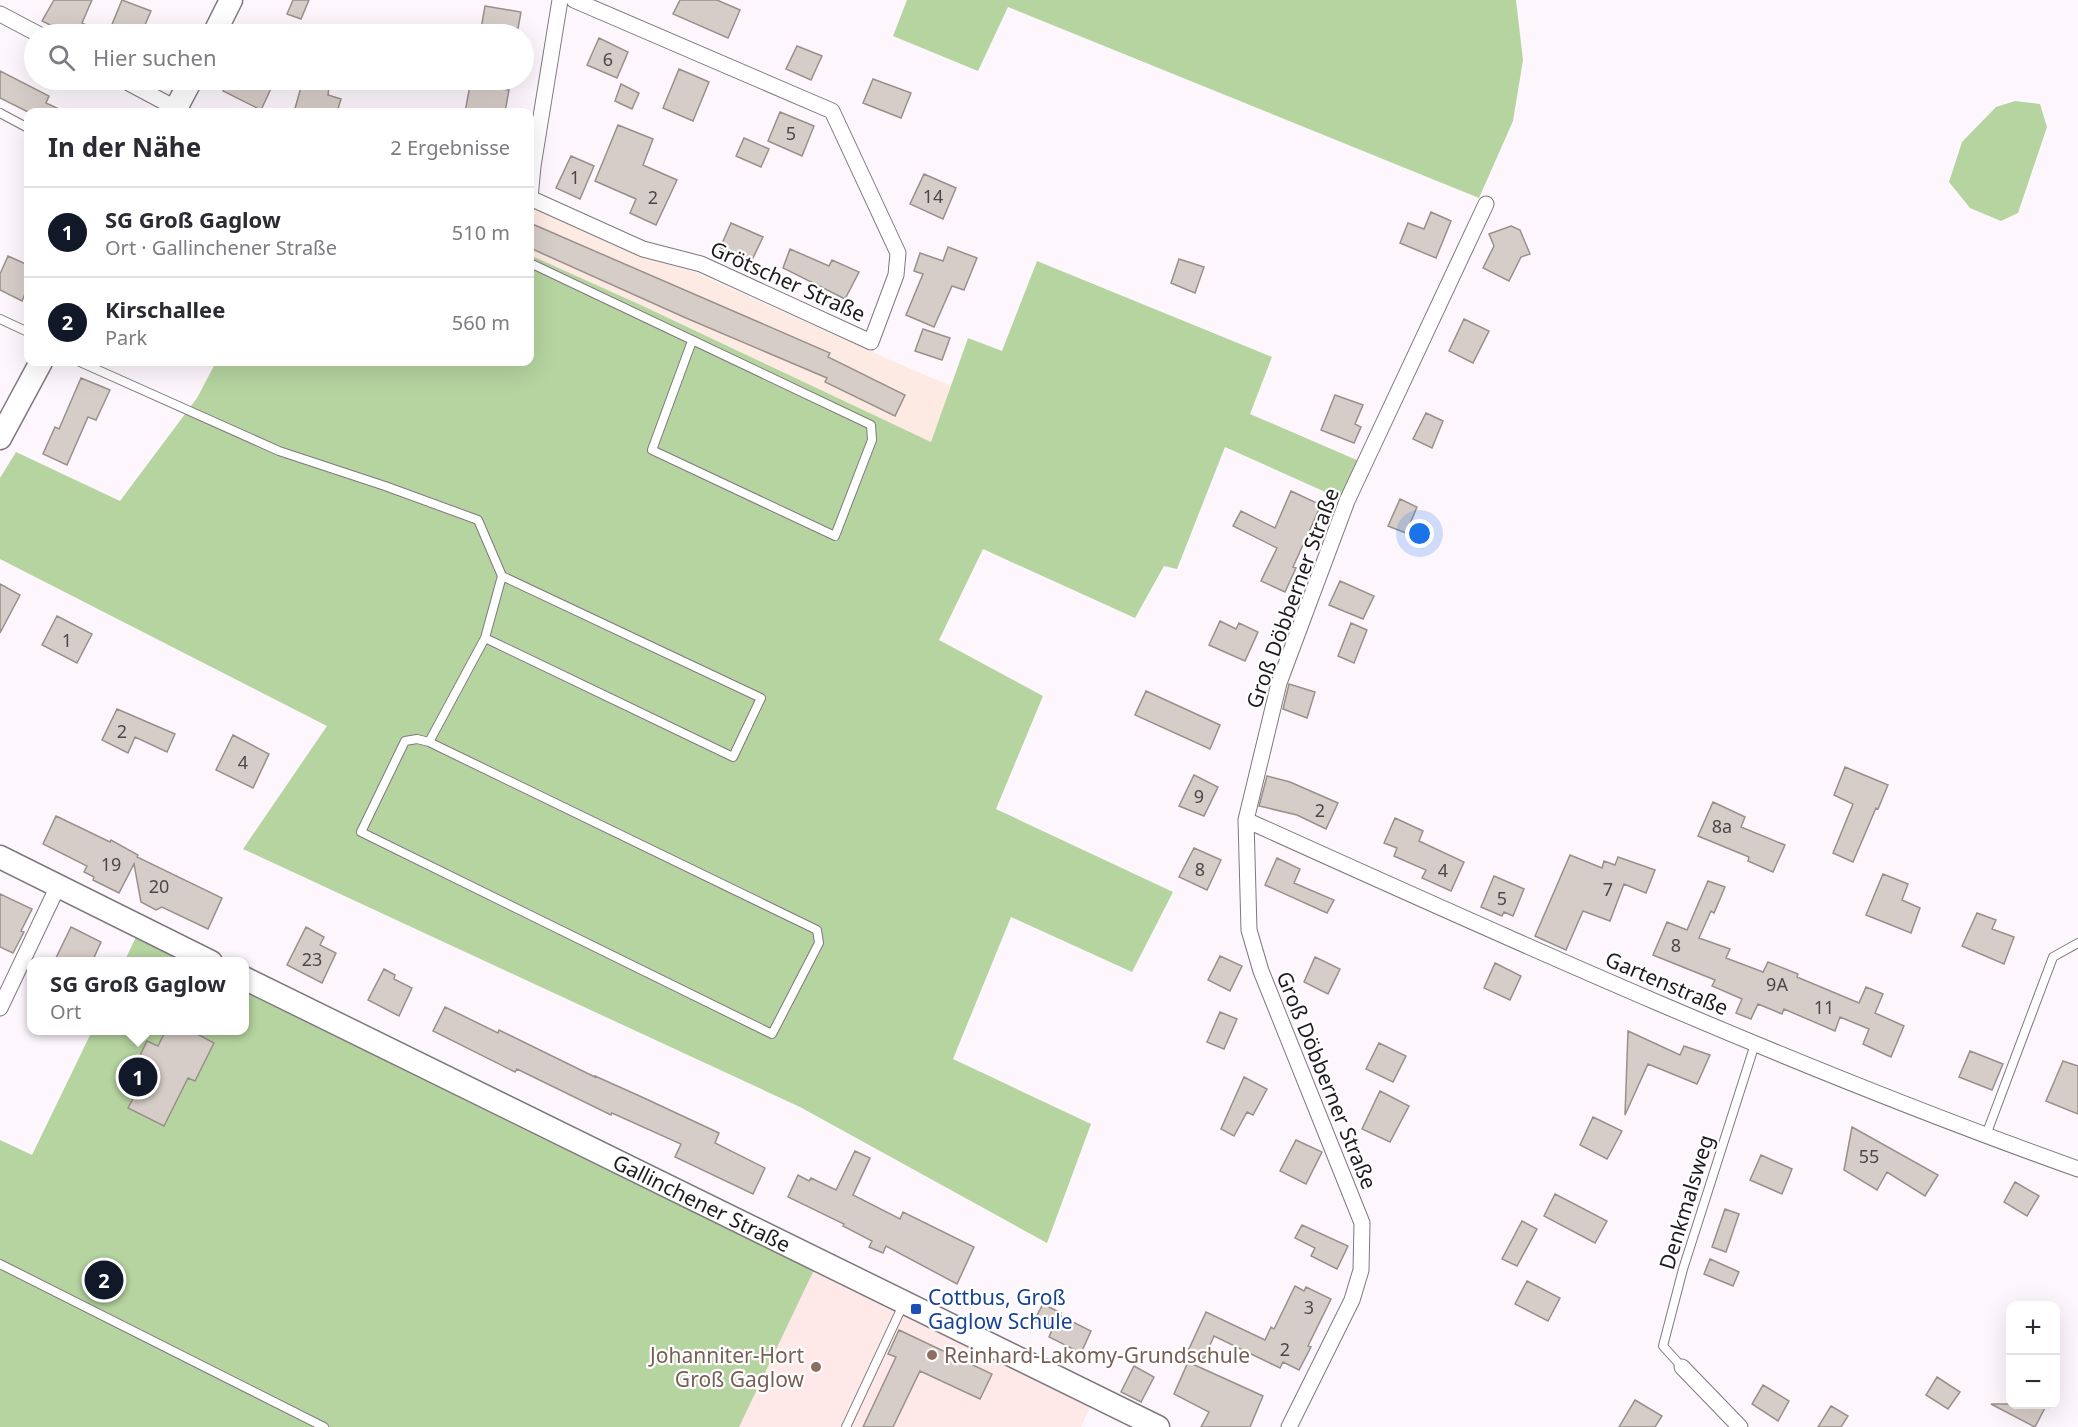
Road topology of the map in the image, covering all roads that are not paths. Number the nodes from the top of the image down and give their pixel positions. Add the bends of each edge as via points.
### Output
1 (231, 0) edge
2 (560, 0) edge
3 (574, 0) edge
4 (0, 14) edge
5 (219, 24) edge
6 (24, 27) edge
7 (141, 90) edge
8 (187, 90) edge
9 (173, 108) edge
10 (179, 108) edge
11 (0, 113) edge
12 (24, 126) edge
13 (534, 160) edge
14 (534, 200) edge
15 (1486, 204) dead end
16 (534, 265) edge
17 (0, 319) edge
18 (24, 330) edge
19 (692, 341) junction
20 (39, 366) edge
21 (89, 366) edge
22 (0, 438) edge
23 (502, 576) junction
24 (484, 638) junction
25 (429, 742) junction
26 (1246, 820) junction
27 (0, 857) edge
28 (58, 886) junction
29 (2078, 943) edge
30 (201, 957) edge
31 (249, 980) edge
32 (0, 1008) edge
33 (1755, 1044) junction
34 (1986, 1135) junction
35 (2078, 1169) edge
36 (0, 1264) edge
37 (904, 1303) junction
38 (1682, 1367) joint
39 (324, 1427) edge
40 (846, 1427) edge
41 (1158, 1427) edge
42 (1289, 1427) edge
43 (1740, 1427) edge

1 - 5 street
2 - 13 street, Grötscher Straße
3 - 14 street, Grötscher Straße via 832,111 898,253 896,275 871,342 701,264 643,249
4 - 6 street
7 - 9 street
8 - 10 street
11 - 12 lane
15 - 26 street, Groß Döbberner Straße via 1347,501 1279,683
16 - 19 lane
17 - 18 lane
19 - 19 lane via 871,425 872,440 835,536 652,450
20 - 22 street
21 - 23 lane via 279,451 478,520
23 - 24 lane
23 - 24 lane via 762,698 733,757
24 - 25 lane
25 - 25 lane via 817,930 819,943 772,1034 361,832 405,741
26 - 33 street, Gartenstraße
26 - 42 street, Groß Döbberner Straße via 1249,930 1261,971 1362,1223 1361,1270 1352,1299
27 - 28 street
28 - 30 street
28 - 32 street
29 - 34 lane via 2053,957
31 - 37 street, Gallinchener Straße
33 - 34 street, Gartenstraße
33 - 38 lane, Denkmalsweg via 1683,1269 1663,1346
34 - 35 street, Gartenstraße
36 - 39 lane
37 - 40 lane
37 - 41 street, Gallinchener Straße
38 - 43 street

